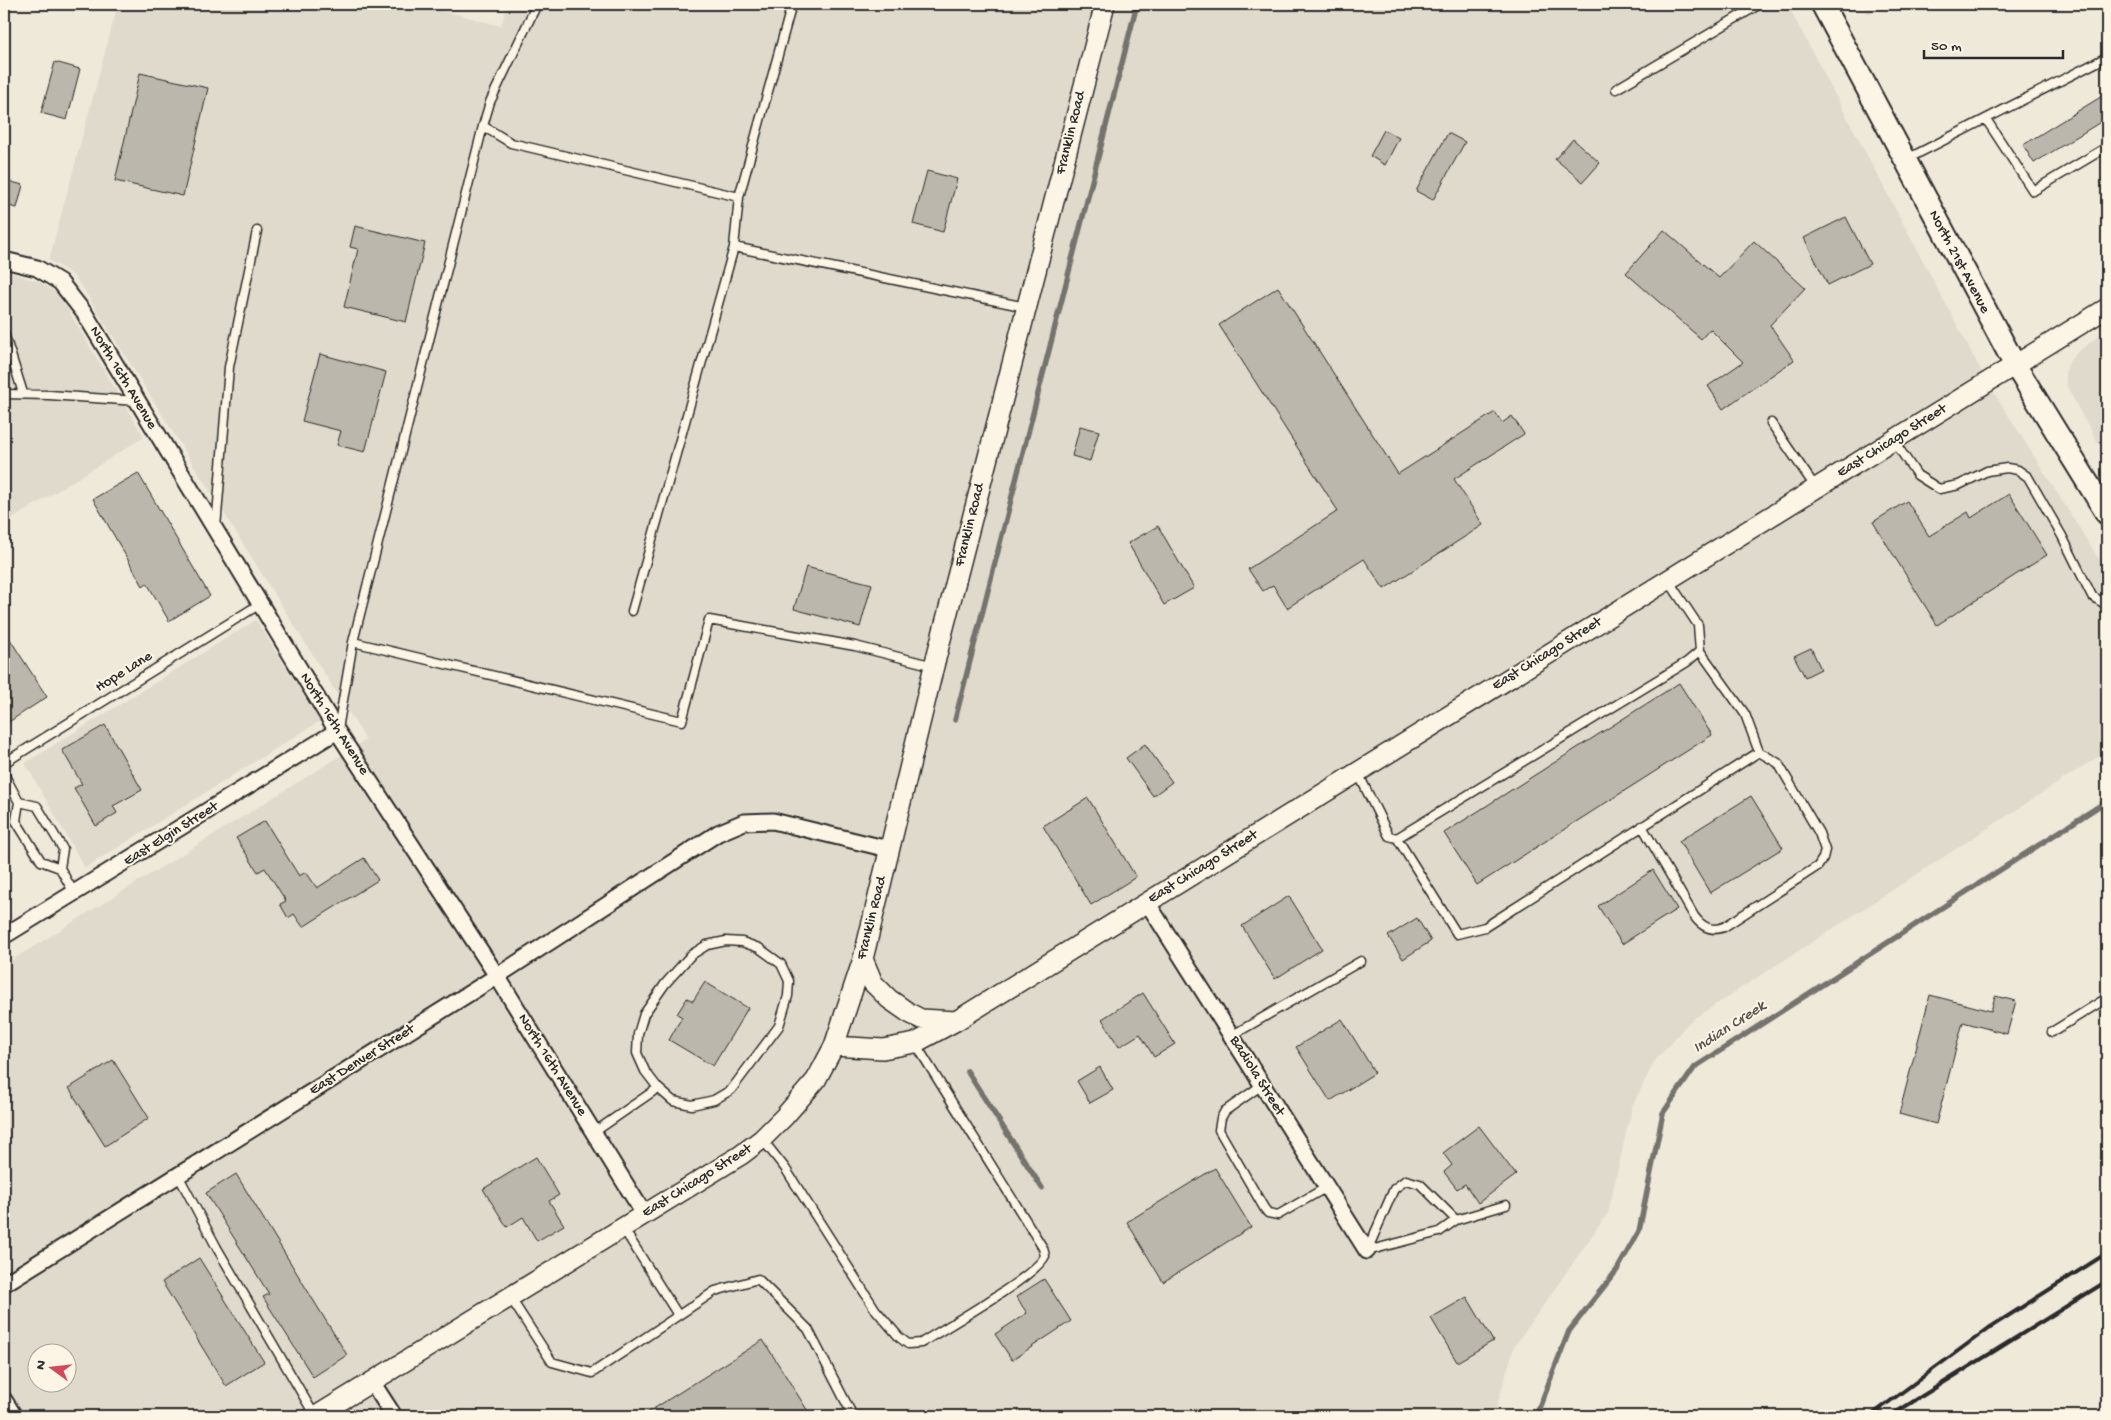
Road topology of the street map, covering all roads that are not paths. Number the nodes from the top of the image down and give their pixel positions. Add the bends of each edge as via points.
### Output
1 (537, 4) edge
2 (792, 4) edge
3 (1105, 4) edge
4 (1760, 4) edge
5 (1822, 4) edge
6 (2107, 57) edge
7 (1616, 89) dead end
8 (1986, 119) junction
9 (483, 126) junction
10 (2107, 147) edge
11 (1905, 160) junction
12 (739, 197) junction
13 (257, 231) dead end
14 (734, 247) junction
15 (4, 260) edge
16 (1026, 307) junction
17 (2107, 308) edge
18 (4, 333) edge
19 (2014, 365) junction
20 (4, 394) edge
21 (23, 394) junction
22 (137, 401) junction
23 (1771, 423) dead end
24 (1894, 440) junction
25 (1816, 488) junction
26 (2107, 514) edge
27 (216, 532) junction
28 (1668, 580) junction
29 (2107, 603) edge
30 (260, 604) junction
31 (632, 611) dead end
32 (353, 642) junction
33 (1700, 651) junction
34 (934, 666) junction
35 (338, 731) junction
36 (1759, 752) junction
37 (4, 763) edge
38 (1357, 772) junction
39 (4, 774) edge
40 (20, 802) junction
41 (1642, 826) junction
42 (1397, 838) junction
43 (888, 850) junction
44 (60, 868) junction
45 (74, 893) junction
46 (1147, 902) junction
47 (4, 936) edge
48 (863, 959) junction
49 (1361, 961) dead end
50 (497, 976) junction
51 (2107, 998) edge
52 (956, 1021) junction
53 (2052, 1032) dead end
54 (1232, 1036) junction
55 (915, 1043) junction
56 (834, 1046) junction
57 (1262, 1085) junction
58 (658, 1088) junction
59 (593, 1133) junction
60 (762, 1139) junction
61 (178, 1175) junction
62 (1326, 1187) junction
63 (1506, 1205) dead end
64 (644, 1214) junction
65 (1456, 1220) junction
66 (623, 1227) junction
67 (1366, 1250) junction
68 (4, 1284) edge
69 (510, 1297) junction
70 (678, 1315) junction
71 (372, 1382) junction
72 (4, 1400) edge
73 (14, 1416) edge
74 (316, 1416) edge
75 (394, 1416) edge
76 (853, 1416) edge

1 - 9 lane via 490,102
2 - 12 lane
3 - 16 street, Franklin Road
4 - 7 lane
5 - 11 main road, North 21st Avenue
6 - 8 lane
8 - 10 lane via 2033,191
8 - 11 lane
9 - 12 lane via 510,143
9 - 32 lane
11 - 19 main road, North 21st Avenue
12 - 14 lane
13 - 27 lane via 229,367
14 - 16 lane
14 - 31 lane
15 - 22 street, North 16th Avenue via 37,268 60,282 85,314
16 - 34 street, Franklin Road
17 - 19 street, East Chicago Street
18 - 21 lane
19 - 24 street, East Chicago Street
19 - 26 main road, North 21st Avenue
20 - 21 lane
21 - 22 lane
22 - 27 street, North 16th Avenue
23 - 25 lane
24 - 25 street, East Chicago Street
24 - 29 lane via 1917,475 1939,489 1959,485 1987,471 2007,468 2028,477 2092,596
25 - 28 street, East Chicago Street
27 - 30 street, North 16th Avenue
28 - 33 lane via 1698,625
28 - 38 street, East Chicago Street
30 - 35 street, North 16th Avenue
30 - 37 lane, Hope Lane
32 - 34 lane via 682,721 709,620 855,646
32 - 35 lane
33 - 36 lane via 1745,714
33 - 42 lane via 1687,662
34 - 43 street, Franklin Road
35 - 45 street, East Elgin Street
35 - 50 street, North 16th Avenue
36 - 41 lane
36 - 41 lane via 1778,763 1819,833 1825,850 1818,866 1724,927 1716,930 1697,921
38 - 42 lane via 1389,836
38 - 46 street, East Chicago Street
39 - 40 lane
40 - 44 lane via 37,806 63,849
40 - 44 lane via 16,821 41,862
41 - 42 lane via 1485,927 1457,934
43 - 48 street, Franklin Road
43 - 50 street, East Denver Street via 773,821 744,822 718,833
44 - 45 lane
45 - 47 street, East Elgin Street
46 - 52 street, East Chicago Street
46 - 54 street, Badiola Street
48 - 52 street via 873,983 908,1013 921,1019
48 - 56 street, Franklin Road
49 - 54 lane
50 - 59 street, North 16th Avenue
50 - 61 street, East Denver Street
51 - 53 lane
52 - 55 street, East Chicago Street
54 - 57 street, Badiola Street
55 - 56 street, East Chicago Street via 883,1049
55 - 60 lane via 1046,1256 1042,1263 1014,1284 921,1343 908,1344 875,1309 785,1168
56 - 60 street, East Chicago Street via 816,1080
57 - 62 street, Badiola Street
57 - 62 lane via 1225,1111 1219,1130 1264,1208 1278,1216
58 - 58 lane via 637,1053 638,1034 644,1014 664,984 691,955 707,945 742,942 759,948 780,964 789,981 779,1026 730,1090 714,1100 692,1105 673,1101
58 - 59 lane
59 - 64 street, North 16th Avenue
60 - 64 street, East Chicago Street
61 - 68 street, East Denver Street
61 - 74 lane
62 - 67 street, Badiola Street
63 - 65 lane
64 - 66 street, East Chicago Street
65 - 67 lane via 1439,1232
65 - 67 lane via 1420,1184 1406,1180 1394,1189
66 - 69 street, East Chicago Street
66 - 70 lane
69 - 70 lane via 552,1362 592,1373
69 - 71 street, East Chicago Street
70 - 76 lane via 715,1291 758,1279 808,1329
71 - 74 street, East Chicago Street
71 - 75 street
72 - 73 street

